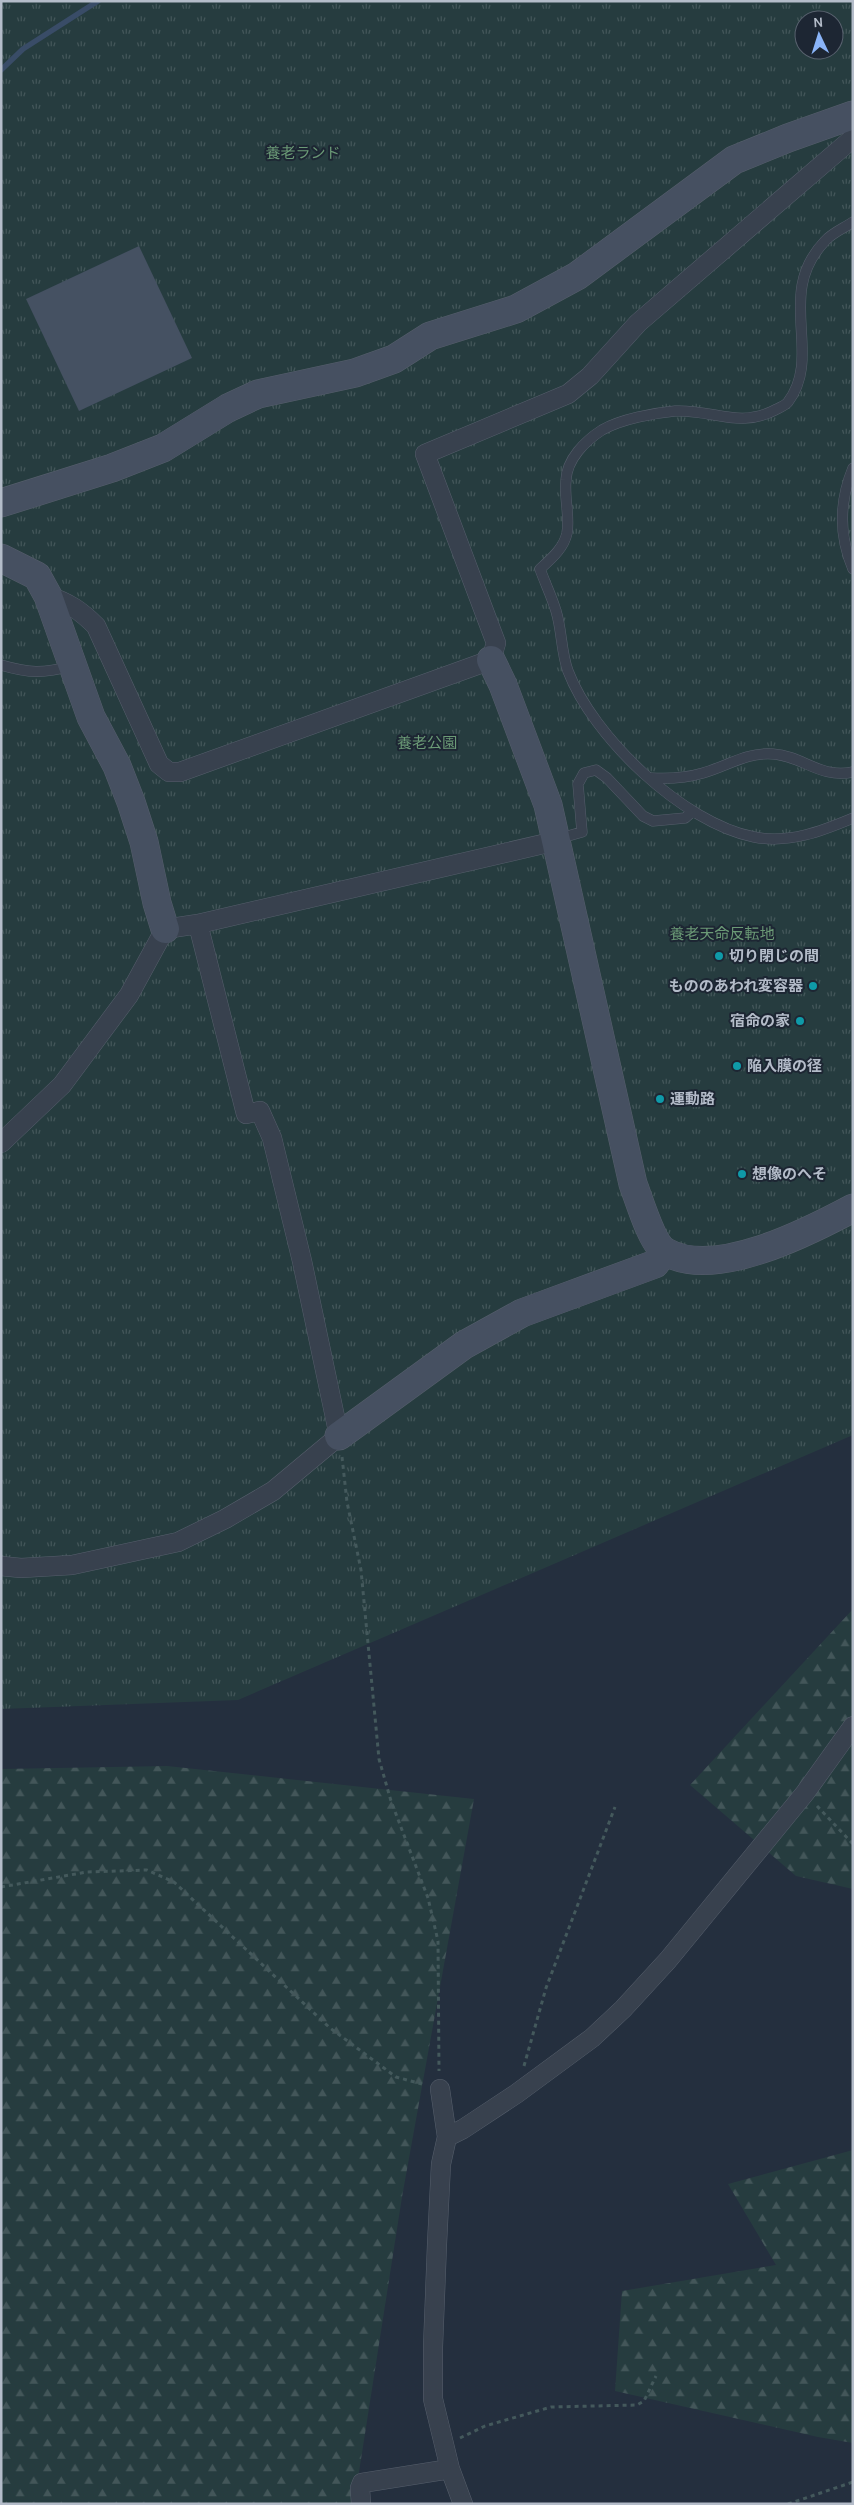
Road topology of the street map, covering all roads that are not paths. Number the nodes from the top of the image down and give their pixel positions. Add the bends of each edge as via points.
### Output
1 (853, 115) edge
2 (853, 138) edge
3 (853, 222) edge
4 (853, 468) edge
5 (1, 503) edge
6 (1, 558) edge
7 (853, 569) edge
8 (48, 596) junction
9 (491, 660) junction
10 (1, 664) edge
11 (71, 666) junction
12 (853, 772) edge
13 (650, 778) junction
14 (693, 811) junction
15 (853, 818) edge
16 (562, 839) junction
17 (198, 924) junction
18 (165, 929) junction
19 (1, 1143) edge
20 (853, 1208) edge
21 (664, 1252) junction
22 (339, 1436) junction
23 (1, 1566) edge
24 (853, 1726) edge
25 (440, 2088) road end
26 (447, 2137) junction
27 (450, 2469) junction
28 (362, 2504) edge
29 (462, 2504) edge

1 - 5 street via 734,160 577,276 516,309 430,336 394,359 356,373 258,394 228,408 163,448 112,468
2 - 9 street via 638,323 590,376 568,394 425,454 496,643
3 - 13 lane via 826,240 809,262 801,286 799,313 801,374 788,403 764,416 736,420 700,412 644,415 603,430 575,454 566,480 567,534 556,555 540,569 556,611 568,670 595,720
4 - 7 lane via 841,519 842,537
6 - 8 street via 37,576
8 - 9 street via 67,602 96,626 159,764 169,772 180,772
8 - 11 street
9 - 16 street
10 - 11 lane via 28,672 48,672
11 - 18 street via 131,802
12 - 13 lane via 824,773 790,758 758,754 742,757 705,773 671,779
13 - 14 lane
14 - 15 lane via 754,837 790,838 820,832
14 - 16 lane via 685,818 653,821 643,816 596,770 584,773 578,784 582,832
16 - 17 street
16 - 21 street via 633,1184 648,1226
17 - 18 street
17 - 22 street via 246,1114 260,1111 272,1138
18 - 19 street via 129,995 62,1084
20 - 21 street via 769,1248 724,1258 690,1260
21 - 22 street via 654,1264 522,1313 464,1345
22 - 23 street via 273,1491 178,1542 72,1565
24 - 26 street via 806,1793 668,1960 623,2009 592,2038 516,2094 463,2130
25 - 26 street
26 - 27 street via 441,2164 432,2346 433,2399
27 - 28 street via 362,2483
27 - 29 street

